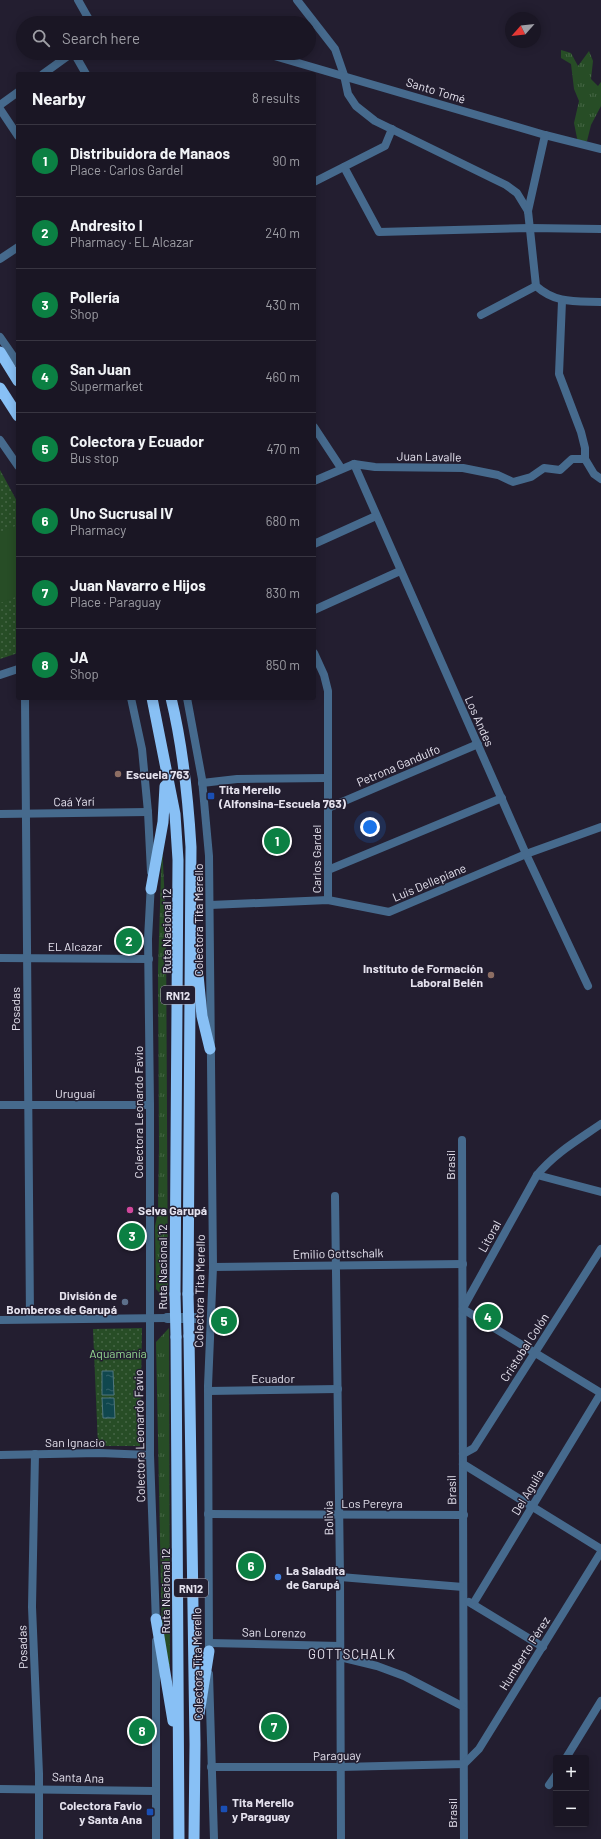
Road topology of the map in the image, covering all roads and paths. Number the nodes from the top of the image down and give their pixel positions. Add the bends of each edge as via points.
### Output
1 (78, 0) edge
2 (297, 0) edge
3 (87, 16) edge
4 (309, 16) edge
5 (316, 24) edge
6 (63, 60) edge
7 (77, 60) edge
8 (289, 60) edge
9 (46, 72) edge
10 (85, 72) edge
11 (344, 75) junction
12 (16, 93) edge
13 (0, 105) edge
14 (0, 109) edge
15 (392, 129) junction
16 (16, 133) edge
17 (545, 135) junction
18 (601, 149) edge
19 (344, 167) junction
20 (316, 181) edge
21 (528, 211) junction
22 (530, 228) junction
23 (601, 229) edge
24 (16, 248) edge
25 (0, 259) edge
26 (536, 286) junction
27 (562, 301) junction
28 (601, 302) edge
29 (481, 315) dead end
30 (0, 337) edge
31 (0, 352) edge
32 (16, 360) edge
33 (0, 366) edge
34 (16, 377) edge
35 (0, 388) edge
36 (16, 388) edge
37 (16, 413) edge
38 (316, 430) edge
39 (0, 440) edge
40 (585, 459) junction
41 (16, 463) edge
42 (354, 464) junction
43 (341, 468) junction
44 (601, 479) edge
45 (316, 480) edge
46 (376, 516) junction
47 (316, 543) edge
48 (400, 571) junction
49 (316, 609) edge
50 (316, 657) edge
51 (16, 670) edge
52 (0, 675) edge
53 (25, 700) edge
54 (131, 700) edge
55 (152, 700) edge
56 (171, 700) edge
57 (187, 700) edge
58 (478, 744) junction
59 (166, 764) junction
60 (328, 778) junction
61 (202, 783) junction
62 (502, 798) junction
63 (328, 808) junction
64 (148, 812) junction
65 (0, 814) edge
66 (26, 814) junction
67 (601, 827) edge
68 (526, 854) junction
69 (328, 870) junction
70 (151, 889) junction
71 (328, 900) junction
72 (190, 903) junction
73 (210, 905) junction
74 (0, 958) edge
75 (26, 958) junction
76 (149, 958) junction
77 (588, 986) dead end
78 (210, 1048) junction
79 (27, 1104) junction
80 (0, 1105) edge
81 (150, 1105) junction
82 (601, 1124) edge
83 (462, 1140) dead end
84 (537, 1175) junction
85 (601, 1192) edge
86 (335, 1196) dead end
87 (601, 1249) edge
88 (462, 1264) junction
89 (336, 1265) junction
90 (213, 1267) junction
91 (463, 1308) junction
92 (167, 1318) joint
93 (197, 1318) joint
94 (212, 1318) junction
95 (150, 1319) junction
96 (0, 1320) edge
97 (30, 1320) junction
98 (534, 1353) junction
99 (338, 1389) junction
100 (208, 1390) junction
101 (601, 1393) edge
102 (35, 1454) junction
103 (463, 1454) junction
104 (0, 1455) edge
105 (150, 1455) junction
106 (463, 1464) junction
107 (532, 1506) junction
108 (208, 1514) junction
109 (340, 1515) junction
110 (464, 1515) junction
111 (601, 1550) edge
112 (340, 1577) junction
113 (463, 1587) junction
114 (463, 1598) junction
115 (473, 1604) junction
116 (156, 1619) junction
117 (340, 1646) junction
118 (209, 1647) junction
119 (543, 1647) junction
120 (340, 1657) junction
121 (601, 1701) edge
122 (462, 1706) junction
123 (195, 1744) junction
124 (178, 1752) junction
125 (568, 1755) edge
126 (464, 1764) junction
127 (211, 1767) junction
128 (341, 1767) junction
129 (553, 1779) edge
130 (549, 1785) dead end
131 (0, 1788) edge
132 (39, 1788) junction
133 (155, 1791) junction
134 (39, 1839) edge
135 (156, 1839) edge
136 (179, 1839) edge
137 (194, 1839) edge
138 (214, 1839) edge
139 (341, 1839) edge
140 (464, 1839) edge

1 - 3 street
2 - 4 street
5 - 11 street via 335,49
6 - 9 street
7 - 10 street
8 - 11 street, Santo Tomé
11 - 15 street via 348,94 356,106 375,121
11 - 17 street, Santo Tomé
12 - 13 street
14 - 16 street
15 - 19 street via 385,146
15 - 21 street via 506,185 517,193
17 - 18 street, Santo Tomé
17 - 21 street
19 - 20 street
19 - 22 street via 379,232
21 - 22 street
22 - 23 street
22 - 26 street
24 - 25 street
26 - 27 street via 543,293
26 - 29 street
27 - 28 street
27 - 40 street via 559,374 581,432
30 - 32 street
31 - 34 highway
33 - 36 highway
35 - 37 highway
38 - 43 street
39 - 41 street
40 - 42 street, Juan Lavalle via 572,459 560,470 544,468 532,477 513,482 498,475 464,468 375,467
40 - 44 street via 594,474
42 - 43 street, Juan Lavalle
42 - 46 street, Los Andes
43 - 45 street, Juan Lavalle
46 - 47 street
46 - 48 street, Los Andes
48 - 49 street
48 - 58 street, Los Andes
50 - 60 street, Carlos Gardel via 328,691
51 - 52 street
53 - 66 street, Posadas
54 - 64 street via 142,750
55 - 59 highway, Ruta Nacional 12 / RN12
56 - 72 highway, Ruta Nacional 12 / RN12 via 189,810
57 - 61 street, Colectora Tita Merello
58 - 62 street, Los Andes
58 - 63 street, Petrona Gandulfo
59 - 70 highway via 163,822
59 - 124 highway, Ruta Nacional 12 / RN12, bridge via 175,814 178,860 175,1294
60 - 61 street via 237,779
60 - 63 street, Carlos Gardel
61 - 73 street, Colectora Tita Merello via 209,856
62 - 68 street, Los Andes
62 - 69 street
63 - 69 street, Carlos Gardel
64 - 66 street, Caá Yarí
64 - 70 street, Colectora Leonardo Favio
65 - 66 street, Caá Yarí
66 - 75 street, Posadas
67 - 68 street, Luis Dellepiane
68 - 71 street, Luis Dellepiane via 389,912
68 - 77 street, Los Andes
69 - 71 street, Carlos Gardel
70 - 76 street, Colectora Leonardo Favio
71 - 73 street, Luis Dellepiane
72 - 78 highway via 202,1016
72 - 123 highway, Ruta Nacional 12 / RN12, bridge via 188,1294
73 - 78 street, Colectora Tita Merello
74 - 75 street, EL Alcazar
75 - 76 street, EL Alcazar
75 - 79 street, Posadas
76 - 81 street, Colectora Leonardo Favio
78 - 90 street, Colectora Tita Merello
79 - 80 street, Uruguaí
79 - 81 street, Uruguaí
79 - 97 street, Posadas
81 - 95 street, Colectora Leonardo Favio
82 - 84 street, Litoral via 562,1150
83 - 88 street, Brasil
84 - 85 street
84 - 91 street, Litoral
86 - 89 street, Bolivia
87 - 98 street, Cristobal Colón
88 - 89 street, Emilio Gottschalk
88 - 91 street, Brasil
89 - 90 street, Emilio Gottschalk
89 - 99 street, Bolivia
90 - 94 street, Colectora Tita Merello
91 - 98 street
91 - 103 street, Brasil
92 - 93 street
92 - 95 street
93 - 94 street
94 - 100 street, Colectora Tita Merello
95 - 97 street
95 - 105 street, Colectora Leonardo Favio
96 - 97 street
98 - 101 street
98 - 103 street, Cristobal Colón via 474,1448
99 - 100 street, Ecuador
99 - 109 street, Bolivia
100 - 108 street, Colectora Tita Merello
101 - 107 street, Del Aguila
102 - 104 street, San Ignacio
102 - 105 street, San Ignacio
102 - 132 street, Posadas via 32,1607
103 - 106 street, Brasil
105 - 116 street, Colectora Leonardo Favio
106 - 107 street
106 - 110 street, Brasil
107 - 111 street
107 - 115 street, Del Aguila
108 - 109 street, Los Pereyra
108 - 118 street, Colectora Tita Merello
109 - 110 street, Los Pereyra
109 - 112 street, Bolivia
110 - 113 street, Brasil
111 - 119 street, Humberto Pérez
112 - 113 street
112 - 117 street, Bolivia
113 - 114 street, Brasil
114 - 115 street
114 - 122 street, Brasil
115 - 119 street
116 - 124 highway
116 - 133 street, Colectora Leonardo Favio
117 - 118 street, San Lorenzo
117 - 120 street, Bolivia
118 - 123 highway
118 - 127 street, Colectora Tita Merello
119 - 126 street, Humberto Pérez via 479,1749
120 - 122 street via 404,1676
120 - 128 street, Bolivia
121 - 125 street
122 - 126 street, Brasil
123 - 137 highway, Ruta Nacional 12 / RN12
124 - 136 highway, Ruta Nacional 12 / RN12
126 - 128 street, Paraguay
126 - 140 street, Brasil
127 - 128 street, Paraguay
127 - 138 street, Colectora Tita Merello
128 - 139 street, Bolivia
129 - 130 street
131 - 132 street, Santa Ana
132 - 133 street, Santa Ana
132 - 134 street, Posadas
133 - 135 street, Colectora Leonardo Favio

